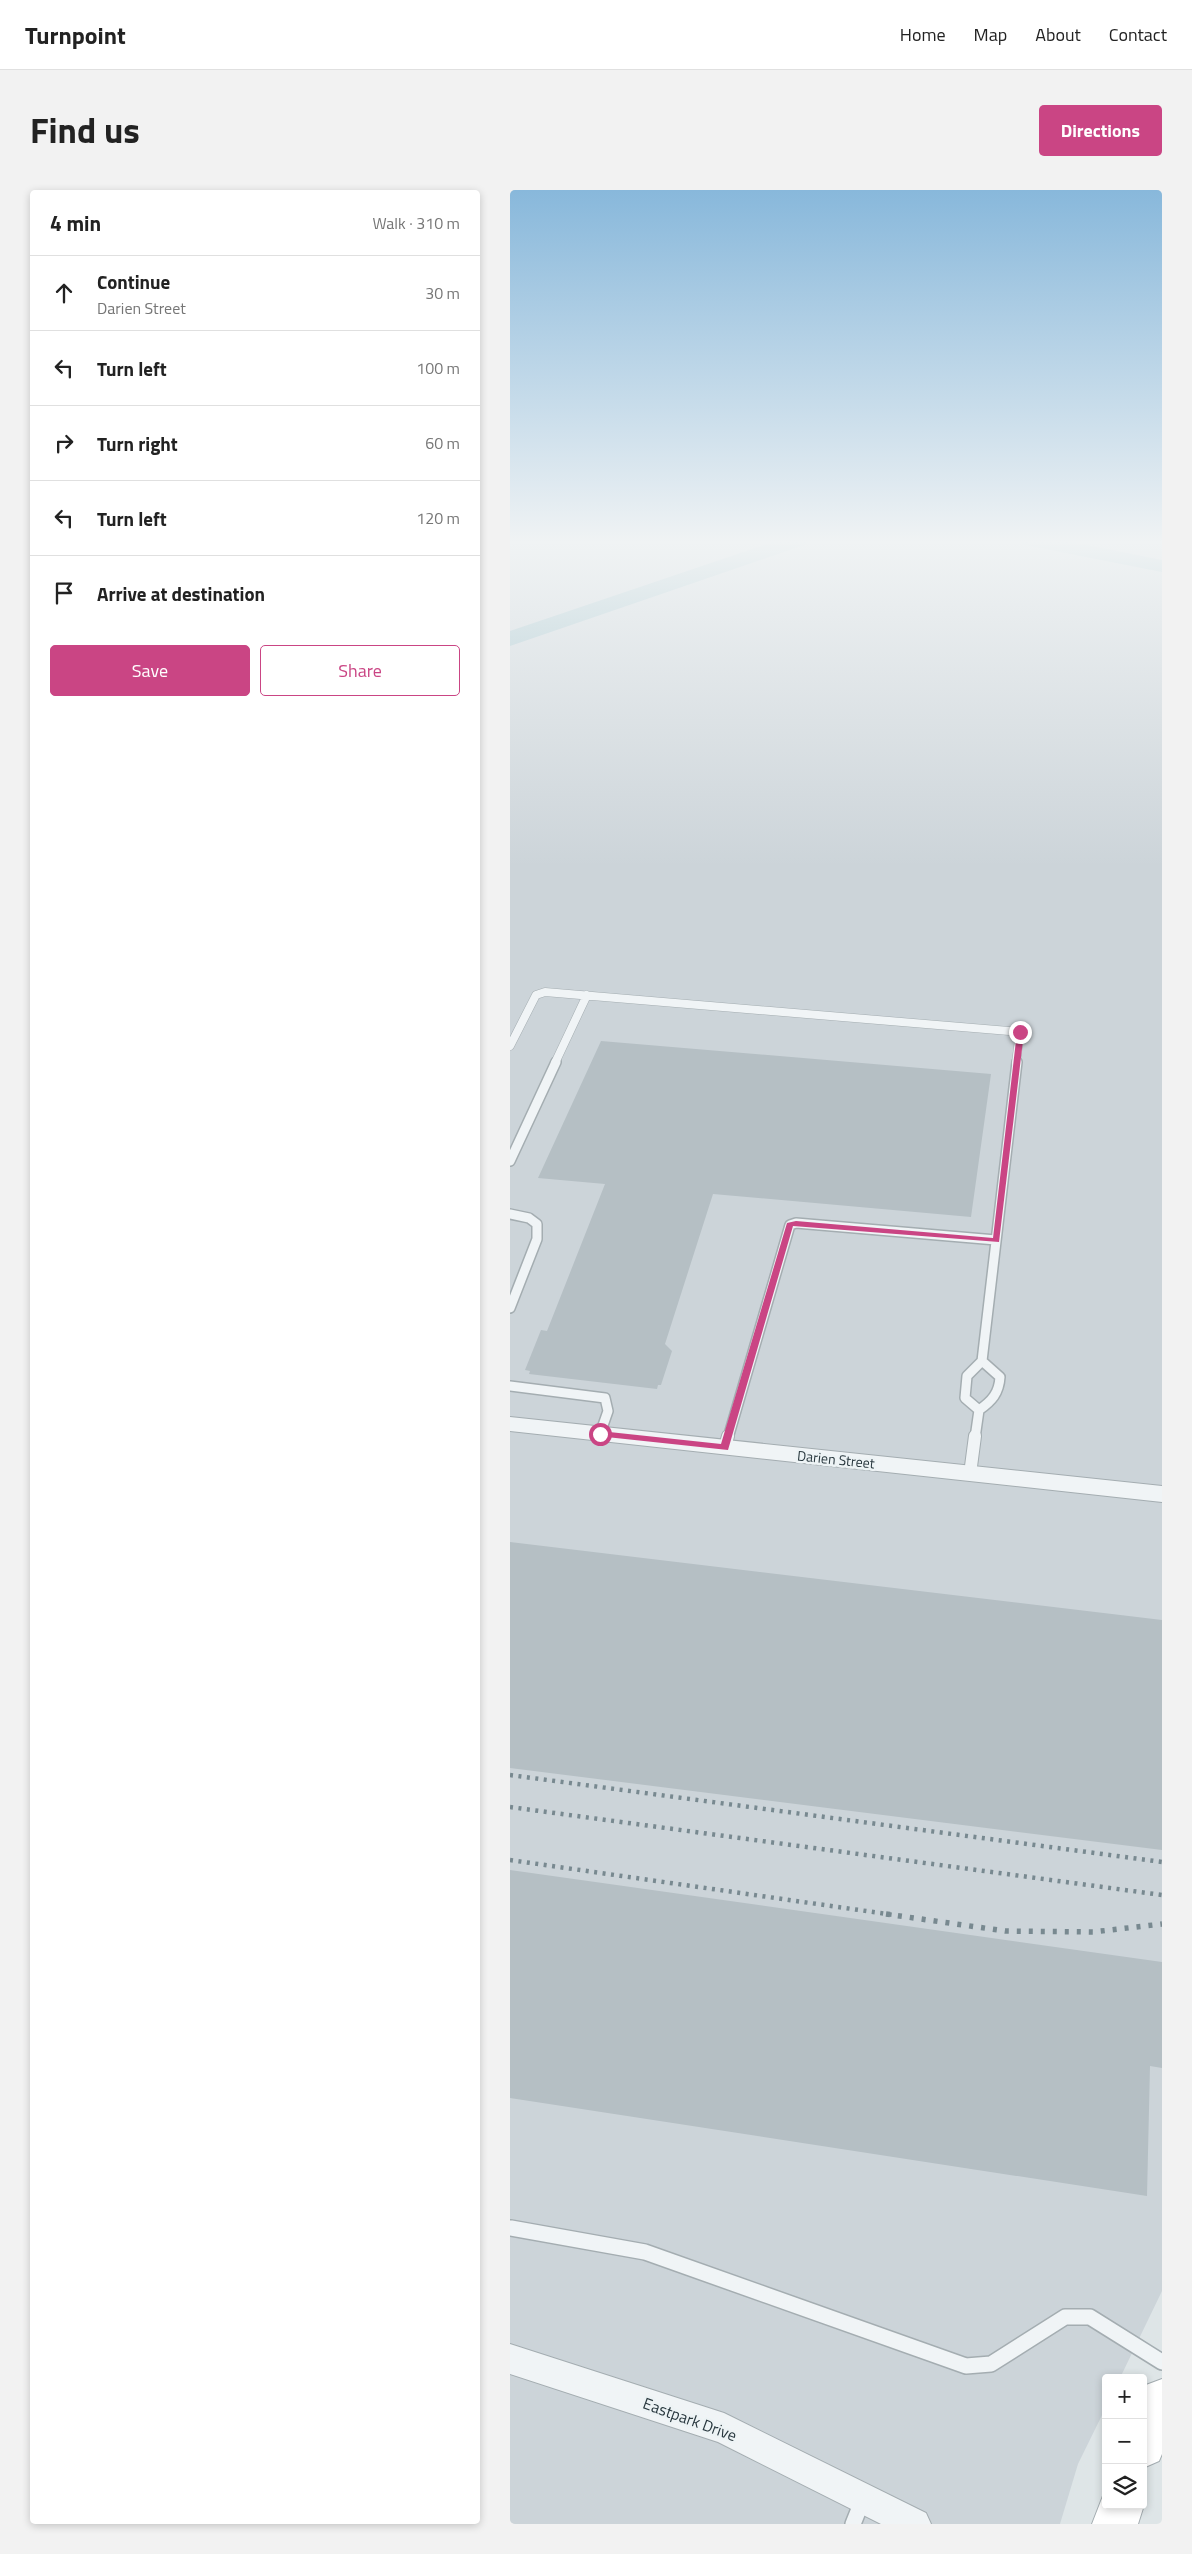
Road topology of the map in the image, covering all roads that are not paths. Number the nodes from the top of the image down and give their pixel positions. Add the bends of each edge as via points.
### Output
1 (588, 996) junction
2 (510, 1046) edge
3 (510, 1161) edge
4 (510, 1214) edge
5 (996, 1240) junction
6 (510, 1308) edge
7 (982, 1361) junction
8 (510, 1386) edge
9 (979, 1410) junction
10 (510, 1424) edge
11 (600, 1434) junction
12 (724, 1447) junction
13 (970, 1474) junction
14 (1162, 1494) edge
15 (510, 2229) edge
16 (510, 2359) edge
17 (1162, 2362) edge
18 (1162, 2401) edge
19 (1147, 2436) edge
20 (1120, 2509) edge
21 (858, 2511) edge
22 (915, 2524) edge
23 (1115, 2524) edge

1 - 2 lane via 545,992 536,995
1 - 3 lane
1 - 5 lane via 1020,1032
4 - 6 lane via 529,1218 537,1224 537,1239
5 - 7 lane
5 - 12 lane via 790,1225
7 - 9 lane via 967,1376 965,1398
7 - 9 lane via 1000,1377 1000,1389 995,1400
8 - 11 lane via 604,1398 608,1411
9 - 13 lane
10 - 11 street, Darien Street
11 - 12 street, Darien Street
12 - 13 street, Darien Street
13 - 14 street, Darien Street
15 - 17 lane via 645,2252 966,2366 991,2364 1065,2317 1090,2317
16 - 21 street, Eastpark Drive via 724,2428
18 - 19 street
20 - 23 street
21 - 22 street, Eastpark Drive

